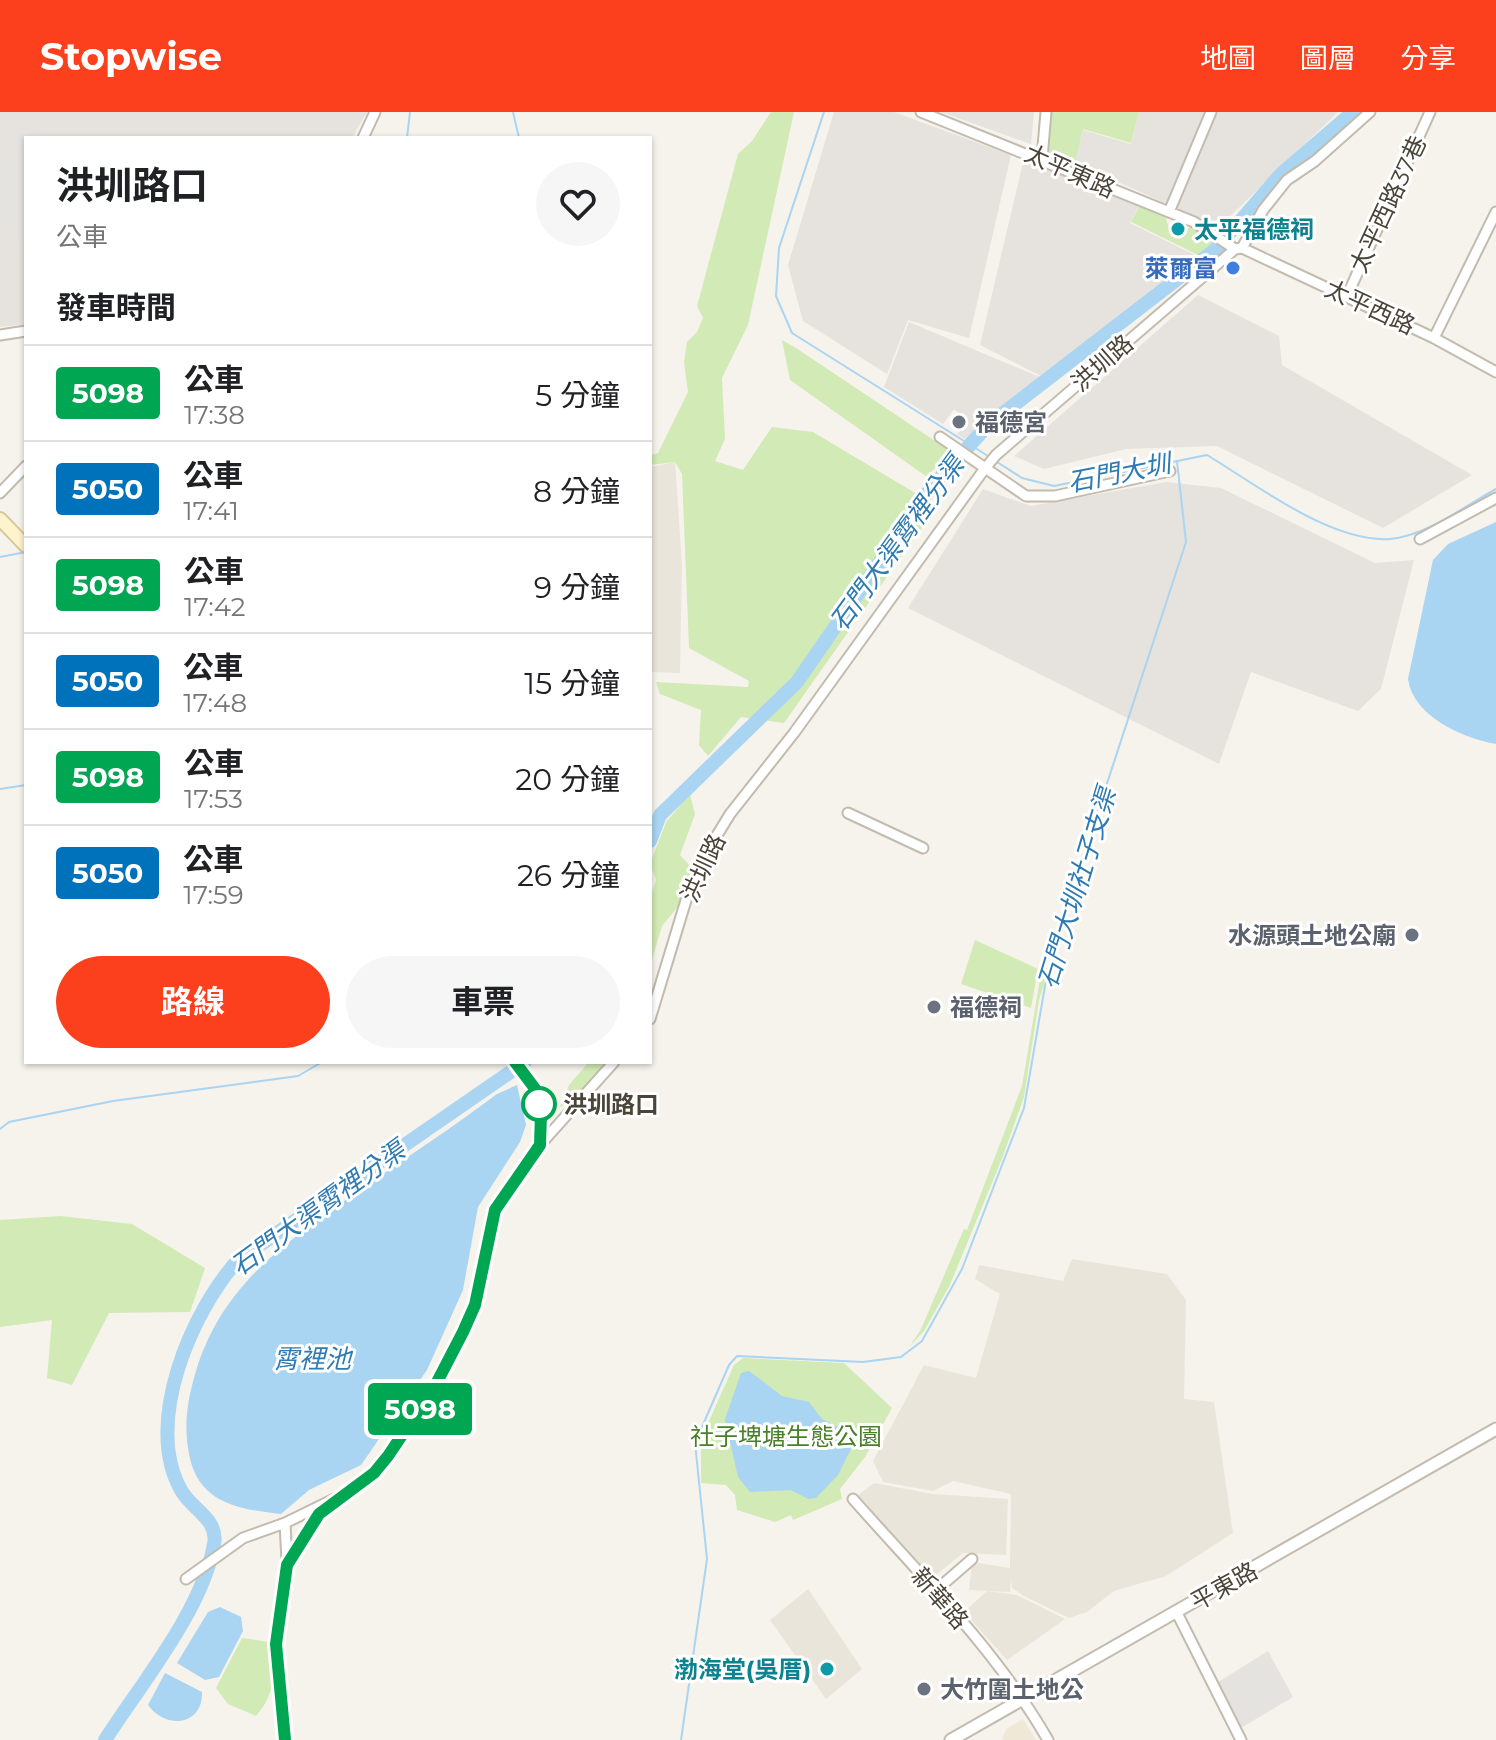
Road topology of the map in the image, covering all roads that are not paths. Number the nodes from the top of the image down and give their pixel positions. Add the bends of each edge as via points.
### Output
1 (375, 112) edge
2 (921, 112) edge
3 (1046, 112) edge
4 (1211, 112) edge
5 (1370, 112) edge
6 (1430, 112) edge
7 (364, 136) edge
8 (1042, 158) junction
9 (1169, 212) junction
10 (1496, 212) edge
11 (1216, 235) joint
12 (1235, 247) junction
13 (1347, 296) junction
14 (24, 331) edge
15 (0, 335) edge
16 (1434, 338) junction
17 (1496, 372) edge
18 (940, 437) dead end
19 (988, 462) junction
20 (24, 468) edge
21 (1170, 471) dead end
22 (0, 493) edge
23 (1496, 498) edge
24 (0, 519) edge
25 (1420, 539) dead end
26 (24, 544) edge
27 (848, 813) dead end
28 (923, 848) dead end
29 (652, 1017) edge
30 (612, 1064) edge
31 (520, 1067) edge
32 (540, 1145) junction
33 (1496, 1429) edge
34 (345, 1494) junction
35 (853, 1499) dead end
36 (285, 1523) junction
37 (972, 1559) dead end
38 (287, 1565) junction
39 (186, 1579) dead end
40 (934, 1592) junction
41 (1177, 1613) junction
42 (1025, 1699) junction
43 (285, 1740) edge
44 (951, 1740) edge
45 (1048, 1740) edge
46 (1241, 1740) edge

1 - 7 street
2 - 8 street, 太平東路
3 - 8 street
4 - 9 street
5 - 12 street, 洪圳路 via 1287,180
6 - 13 street, 太平西路37巷
8 - 9 street, 太平東路
9 - 11 street, 太平東路
10 - 16 street
11 - 12 street, 太平西路
12 - 13 street, 太平西路
12 - 19 street, 洪圳路
13 - 16 street, 太平西路
14 - 15 street
16 - 17 street, 太平西路
18 - 19 street
19 - 21 street via 1026,496 1041,497
19 - 29 street, 洪圳路 via 708,850 687,897
20 - 22 street
23 - 25 street
24 - 26 main road
27 - 28 street
30 - 32 street
31 - 32 main road via 536,1090
32 - 34 main road via 495,1210 475,1305 435,1386 374,1473
33 - 41 street, 平東路
34 - 36 street
34 - 38 main road via 310,1525
35 - 40 street, 新華路
36 - 38 street
36 - 39 street via 243,1538
37 - 40 street
38 - 43 main road via 276,1644
40 - 42 street, 新華路
41 - 42 street, 平東路
41 - 46 street
42 - 44 street, 平東路
42 - 45 street, 新華路

